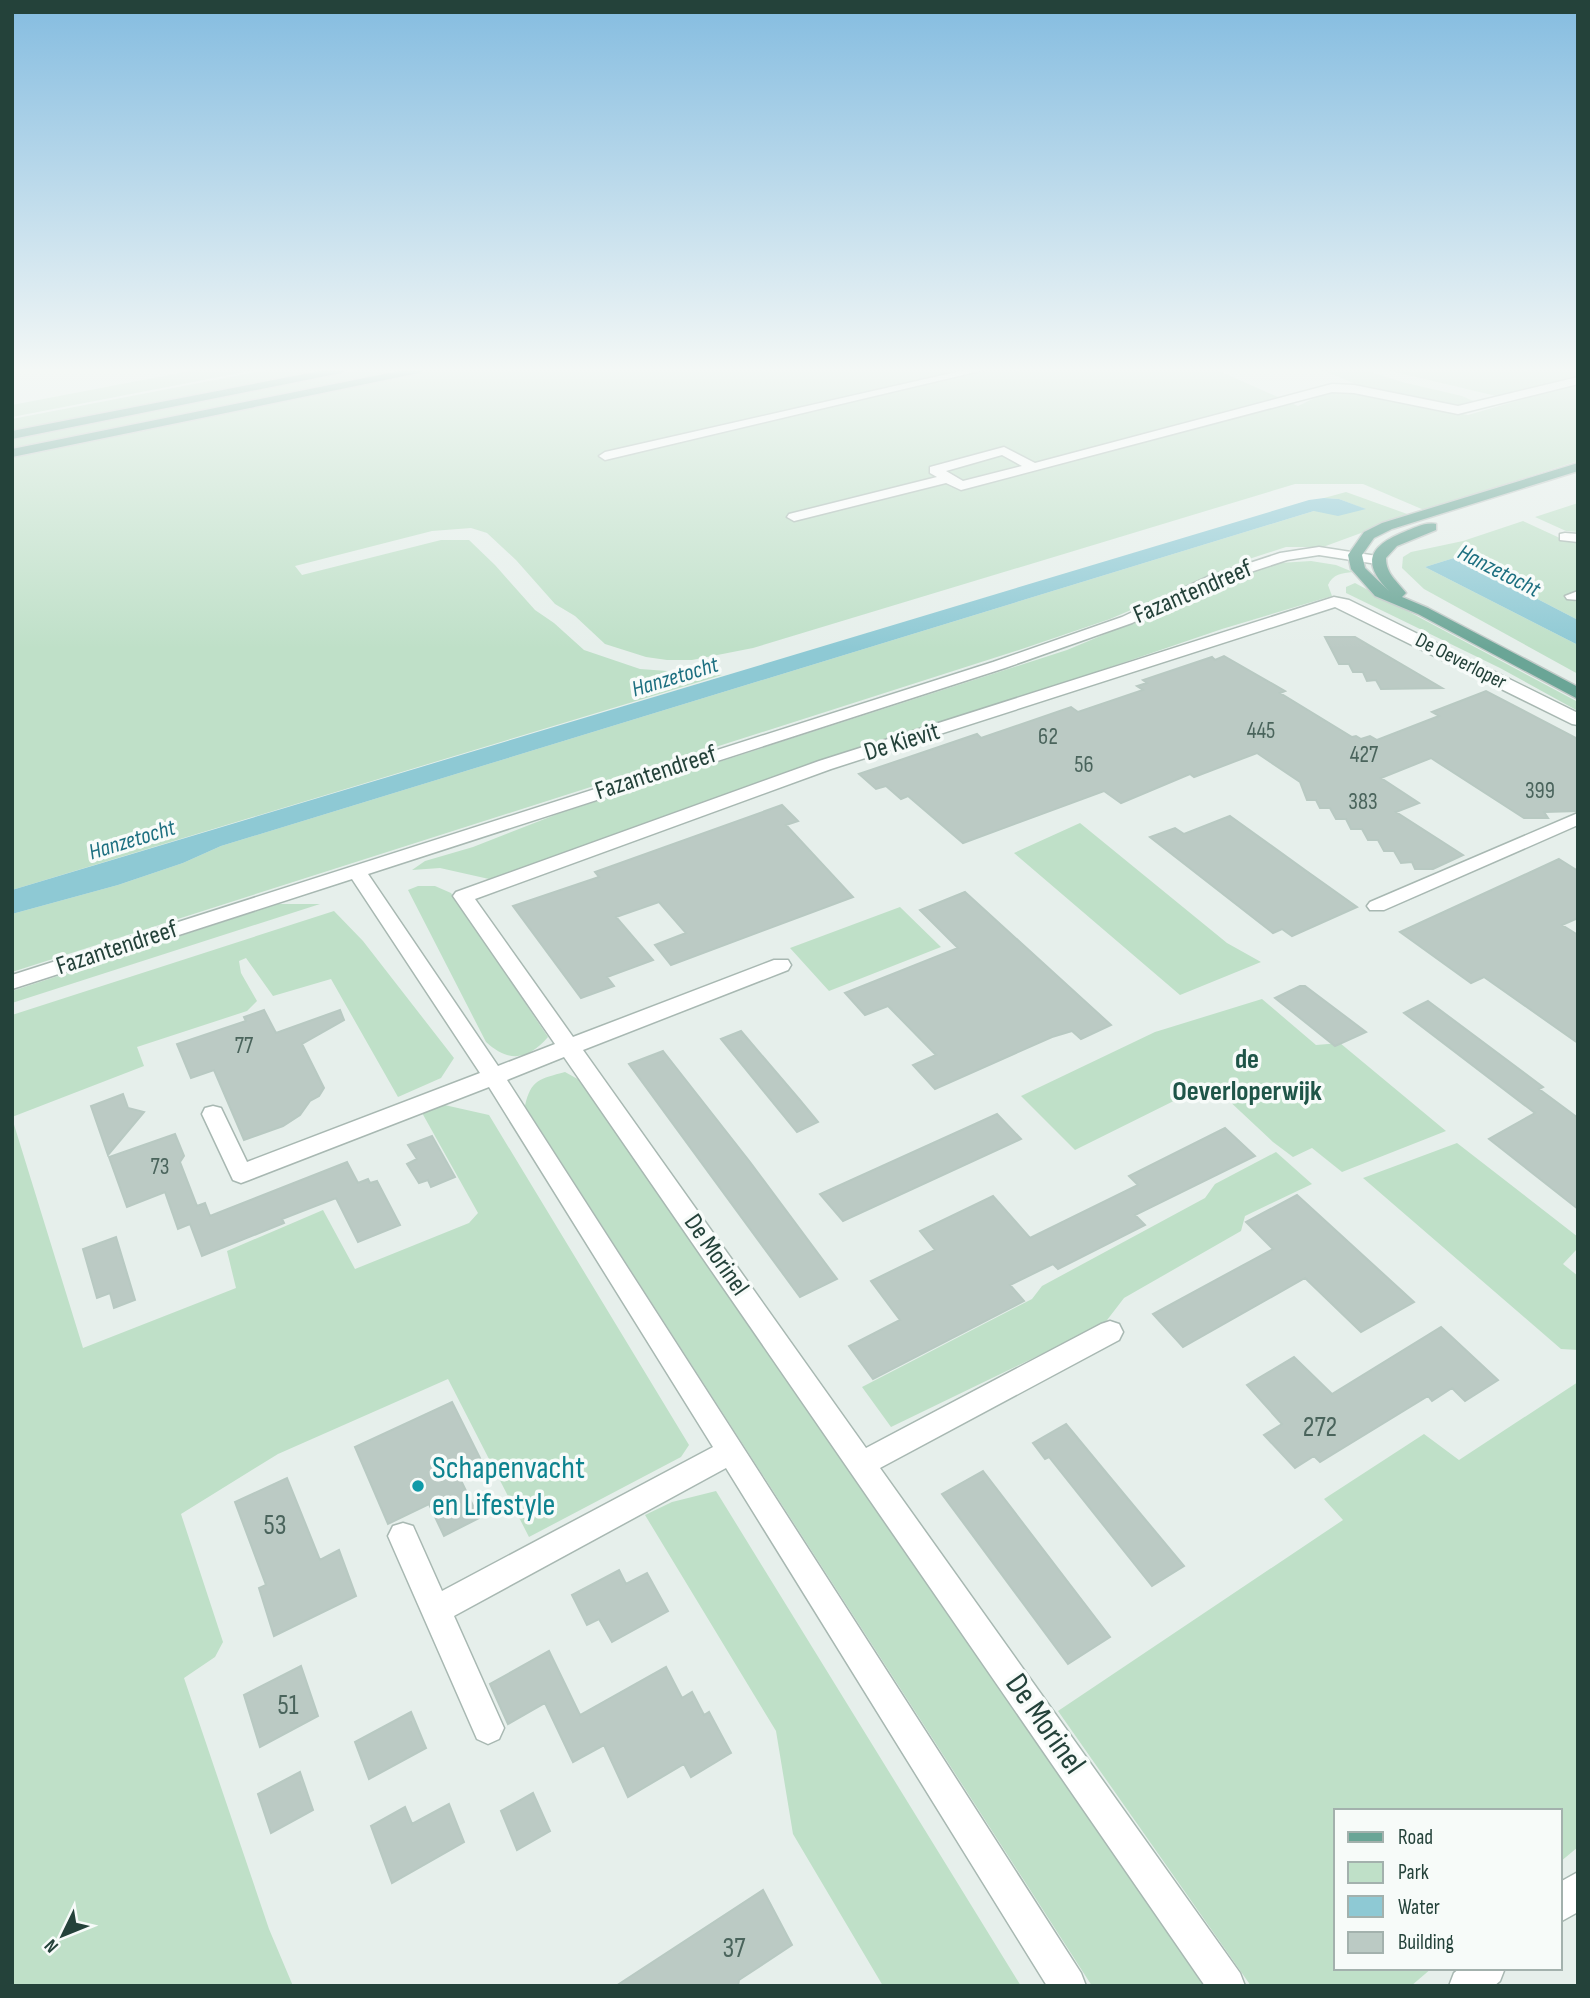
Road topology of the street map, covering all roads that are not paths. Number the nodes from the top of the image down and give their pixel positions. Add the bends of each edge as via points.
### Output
1 (959, 463) edge
2 (1026, 463) edge
3 (1047, 463) edge
4 (1033, 467) junction
5 (1578, 467) edge
6 (948, 478) junction
7 (1578, 481) edge
8 (794, 517) dead end
9 (1355, 559) junction
10 (1377, 560) junction
11 (1344, 603) joint
12 (1423, 611) junction
13 (1578, 694) edge
14 (1578, 720) edge
15 (1578, 818) edge
16 (356, 871) junction
17 (463, 897) joint
18 (1377, 906) dead end
19 (781, 965) dead end
20 (12, 982) edge
21 (569, 1046) junction
22 (494, 1076) junction
23 (213, 1114) dead end
24 (1110, 1332) dead end
25 (731, 1451) junction
26 (863, 1463) junction
27 (403, 1536) dead end
28 (436, 1610) junction
29 (488, 1728) dead end
30 (1578, 1889) edge
31 (1562, 1903) edge
32 (1485, 1970) edge
33 (1068, 1986) edge
34 (1227, 1986) edge
35 (1467, 1986) edge

1 - 6 street via 935,470
2 - 4 street
3 - 4 street
4 - 6 street via 961,486
5 - 9 main road via 1387,526 1369,535
6 - 8 street
7 - 10 main road via 1393,541
9 - 10 street, Fazantendreef
9 - 12 main road, De Oeverloper via 1357,569 1380,593
9 - 16 street, Fazantendreef via 1296,554 1254,565 1127,620 999,664
10 - 12 main road, De Oeverloper via 1389,584
11 - 14 street, De Oeverloper
11 - 17 street, De Kievit via 1334,602 1221,636 825,765
12 - 13 main road, De Oeverloper
15 - 18 street
16 - 20 street, Fazantendreef
16 - 22 street
17 - 21 street, De Morinel
19 - 21 street
21 - 22 street
21 - 26 street, De Morinel
22 - 23 street via 241,1174
22 - 25 street
24 - 26 street
25 - 28 street
25 - 33 street
26 - 34 street, De Morinel
27 - 28 street
28 - 29 street
30 - 31 street
32 - 35 street

